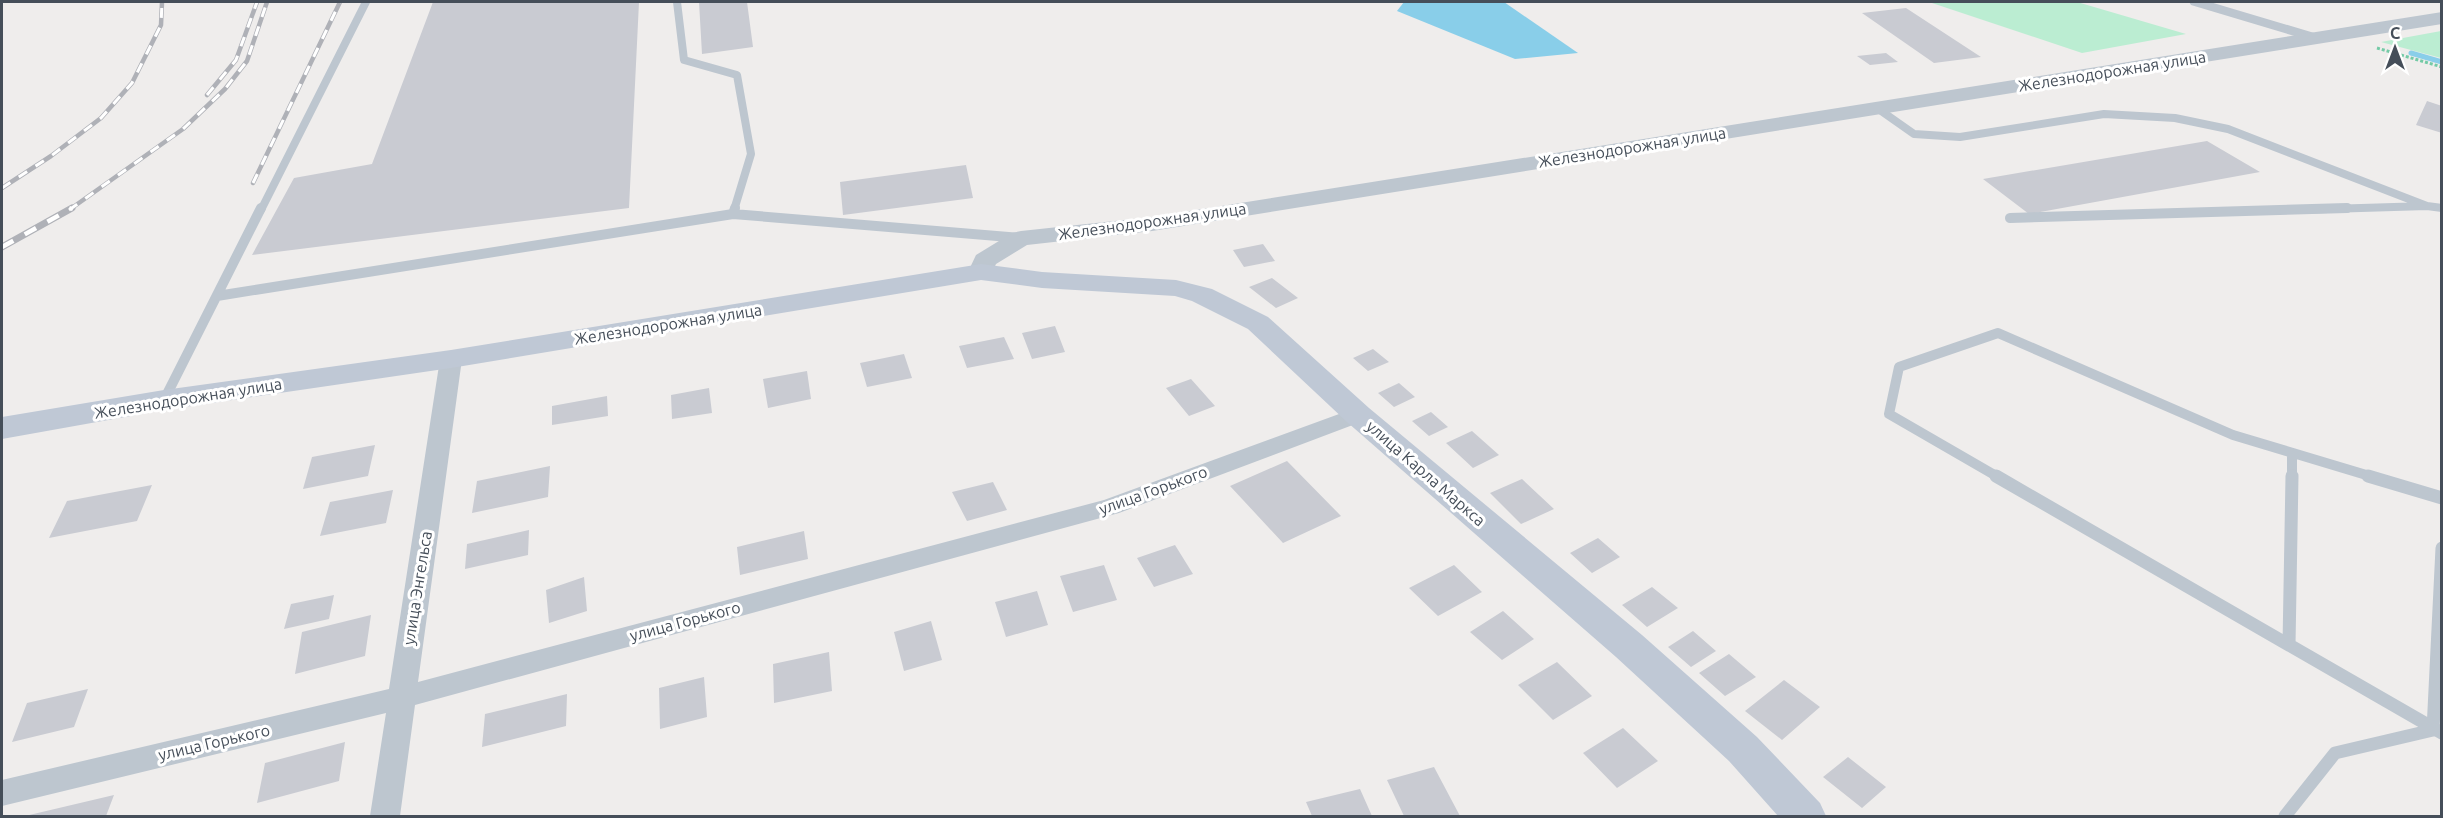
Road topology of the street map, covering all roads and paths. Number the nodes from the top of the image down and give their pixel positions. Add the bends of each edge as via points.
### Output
1 (366, 2) edge
2 (677, 2) edge
3 (2196, 2) edge
4 (2442, 18) edge
5 (2316, 38) junction
6 (2373, 47) dead end
7 (2442, 67) edge
8 (1877, 108) junction
9 (2427, 206) junction
10 (2442, 208) edge
11 (733, 213) junction
12 (2010, 218) dead end
13 (1021, 238) junction
14 (981, 272) junction
15 (217, 296) junction
16 (451, 359) junction
17 (164, 400) junction
18 (1358, 415) junction
19 (2, 428) edge
20 (2292, 453) junction
21 (2442, 498) edge
22 (2442, 548) edge
23 (2289, 645) junction
24 (400, 698) junction
25 (2437, 732) edge
26 (2, 793) edge
27 (385, 816) edge
28 (1800, 816) edge
29 (2285, 816) edge

1 - 15 lane
2 - 11 lane via 684,60 737,75 751,154
3 - 5 street
4 - 5 street, Железнодорожная улица
5 - 8 street, Железнодорожная улица
6 - 7 path
8 - 9 lane via 1914,134 1960,137 2104,114 2175,118 2228,129
8 - 13 street, Железнодорожная улица via 1152,224
9 - 10 lane
9 - 12 lane
11 - 13 lane
11 - 15 lane
13 - 14 street, Железнодорожная улица via 985,260
14 - 16 main road, Железнодорожная улица
14 - 18 main road, улица Карла Маркса via 1176,288 1202,294 1258,323
15 - 17 lane
16 - 17 main road, Железнодорожная улица
16 - 24 street, улица Энгельса
17 - 19 main road, Железнодорожная улица
18 - 24 street, улица Горького via 1110,507
18 - 28 main road, улица Карла Маркса via 1629,646 1743,749
20 - 21 lane
20 - 23 lane
20 - 23 lane via 2233,435 1998,333 1899,367 1889,414
22 - 25 lane
23 - 25 lane
24 - 26 street, улица Горького
24 - 27 street, улица Энгельса
25 - 29 lane via 2334,753

